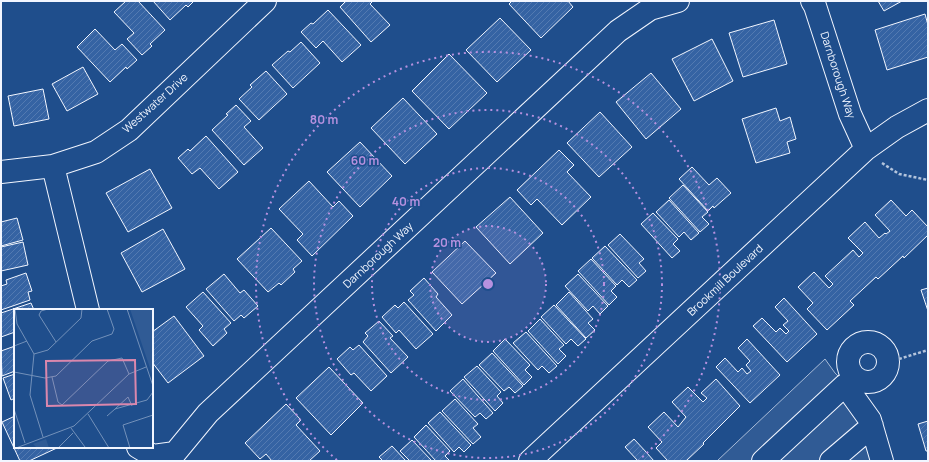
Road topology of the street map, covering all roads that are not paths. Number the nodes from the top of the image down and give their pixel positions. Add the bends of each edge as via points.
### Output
1 (265, 1) edge
2 (678, 1) edge
3 (812, 1) edge
4 (928, 110) edge
5 (866, 149) junction
6 (53, 166) junction
7 (1, 172) edge
8 (88, 309) edge
9 (850, 381) junction
10 (872, 426) junction
11 (140, 448) edge
12 (530, 461) edge
13 (764, 461) edge
14 (830, 461) edge
15 (882, 461) edge

1 - 6 street, Westwater Drive via 129,130 96,152
2 - 11 street, Darnborough Way via 650,9 618,30 208,413 175,453 153,456
3 - 5 street, Darnborough Way via 850,114
4 - 5 street, Brookmill Boulevard
5 - 12 street, Brookmill Boulevard
6 - 7 street, Westwater Drive
6 - 8 street
9 - 9 street via 848,359 853,347 865,341 878,343 883,347 889,360 885,373 880,378 867,382
9 - 10 street
9 - 13 street
10 - 14 street
10 - 15 street

